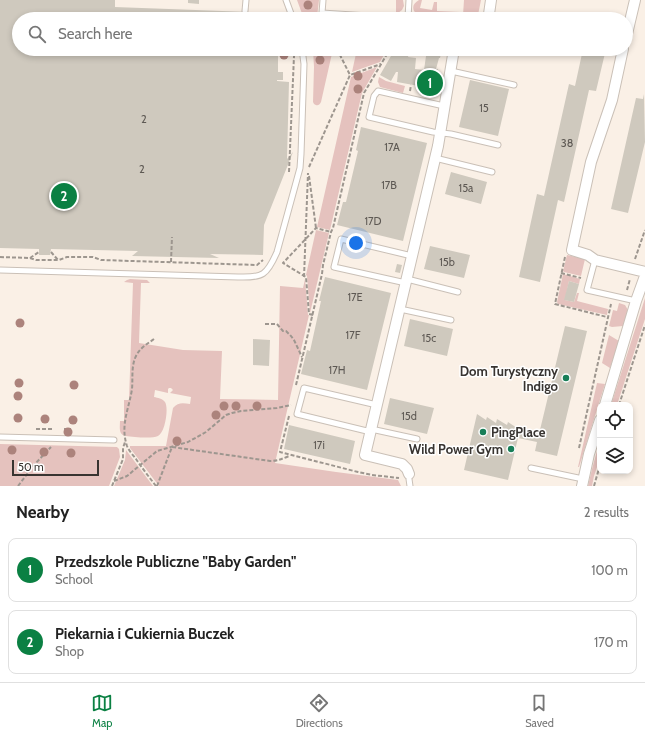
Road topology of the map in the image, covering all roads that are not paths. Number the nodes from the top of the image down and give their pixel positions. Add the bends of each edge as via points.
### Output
1 (246, 0) edge
2 (286, 0) edge
3 (323, 0) edge
4 (409, 0) edge
5 (492, 0) edge
6 (635, 0) edge
7 (245, 11) dead end
8 (290, 12) edge
9 (322, 12) edge
10 (408, 12) edge
11 (489, 12) edge
12 (632, 12) edge
13 (303, 56) edge
14 (453, 56) edge
15 (622, 56) edge
16 (451, 71) junction
17 (514, 85) dead end
18 (444, 106) junction
19 (440, 133) junction
20 (498, 145) dead end
21 (435, 158) junction
22 (492, 172) dead end
23 (412, 256) junction
24 (595, 260) junction
25 (0, 270) edge
26 (645, 272) edge
27 (645, 276) edge
28 (406, 281) junction
29 (458, 292) dead end
30 (636, 301) junction
31 (400, 309) junction
32 (451, 320) dead end
33 (605, 402) edge
34 (377, 404) junction
35 (597, 430) edge
36 (371, 431) junction
37 (0, 437) edge
38 (417, 439) dead end
39 (114, 440) dead end
40 (531, 468) dead end
41 (406, 477) joint
42 (582, 483) edge
43 (410, 486) edge

1 - 7 lane
2 - 8 lane
3 - 9 lane
4 - 10 lane
5 - 11 street
6 - 12 street
13 - 25 lane via 300,168 277,252 264,274 256,277 238,277
14 - 16 street
15 - 24 street via 612,100 591,162 572,250
16 - 17 lane
16 - 18 street
18 - 19 street
18 - 19 lane via 378,91 374,96 369,117
19 - 20 lane
19 - 21 street
21 - 22 lane
21 - 23 street
23 - 28 street
23 - 28 lane via 340,239 334,267
24 - 26 street
24 - 30 lane via 587,290
27 - 30 street
28 - 29 lane
28 - 31 street
30 - 33 street
31 - 32 lane
31 - 34 street
34 - 36 street
34 - 36 lane via 304,388 297,414
35 - 42 street
36 - 38 lane
36 - 41 street via 366,455 402,464 407,469
37 - 39 lane
40 - 42 lane
41 - 43 lane

